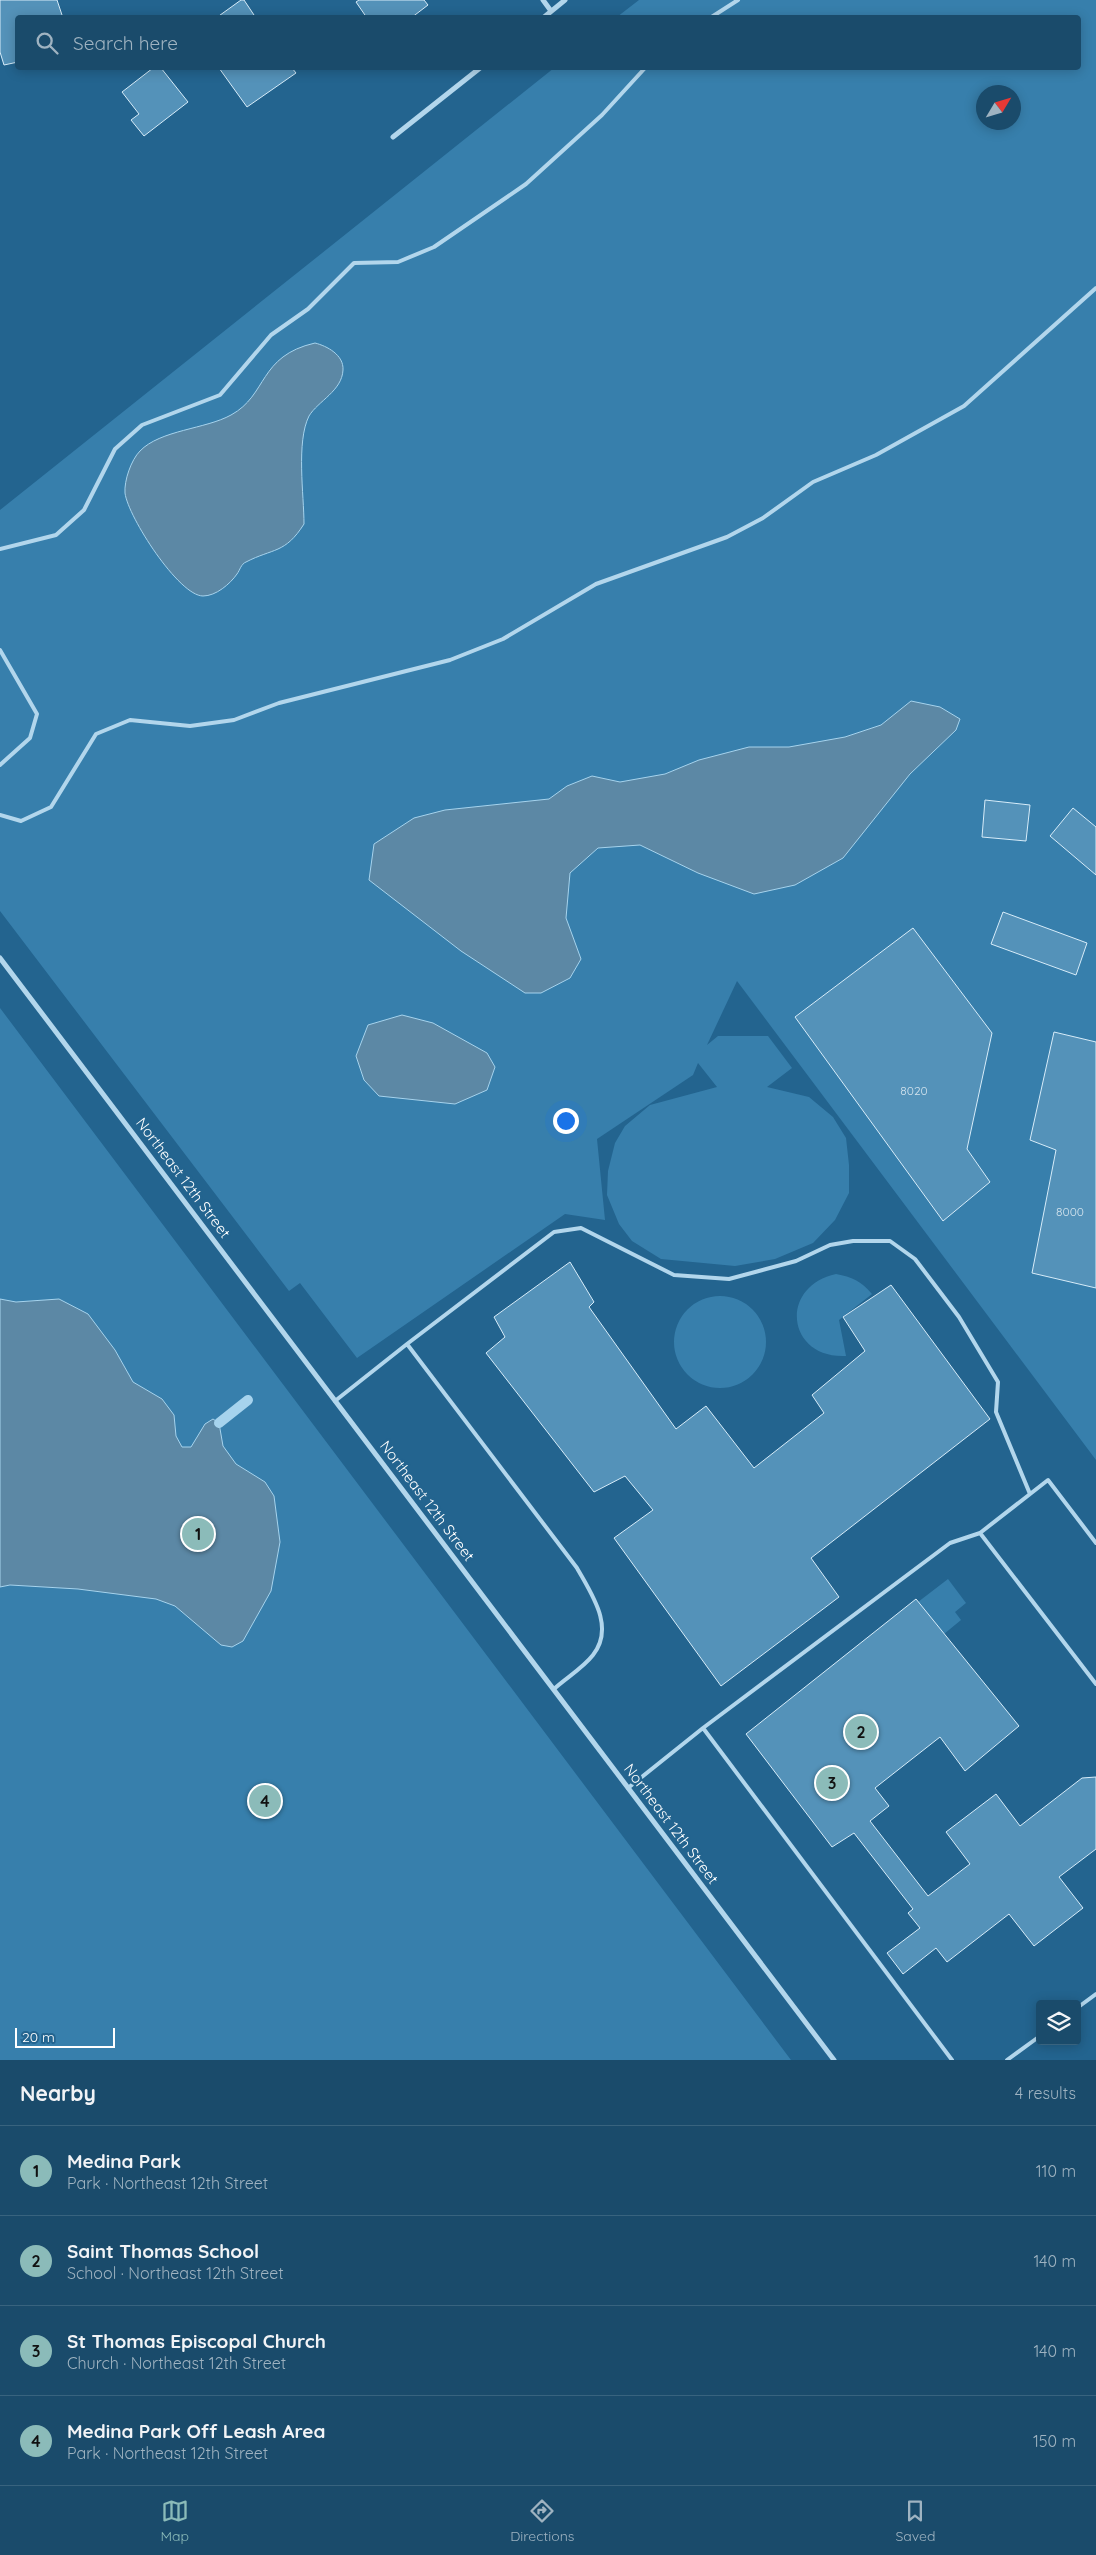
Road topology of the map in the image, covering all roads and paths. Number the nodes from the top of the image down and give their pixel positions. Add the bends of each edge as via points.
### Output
1 (543, 0) edge
2 (565, 0) edge
3 (738, 0) edge
4 (551, 11) junction
5 (546, 15) edge
6 (715, 15) edge
7 (477, 70) edge
8 (643, 70) edge
9 (393, 137) dead end
10 (1096, 288) edge
11 (0, 548) edge
12 (0, 650) edge
13 (0, 765) edge
14 (0, 815) edge
15 (0, 958) edge
16 (407, 1344) junction
17 (335, 1401) junction
18 (1030, 1494) junction
19 (980, 1533) junction
20 (1096, 1543) edge
21 (1096, 1684) edge
22 (554, 1689) junction
23 (702, 1728) junction
24 (628, 1788) junction
25 (1096, 1994) edge
26 (1081, 2005) edge
27 (1036, 2039) edge
28 (834, 2060) edge
29 (952, 2060) edge
30 (1007, 2060) edge

1 - 4 street
2 - 4 street
3 - 6 lane
4 - 5 street
7 - 9 street
8 - 11 lane via 602,115 526,184 434,247 398,262 354,263 308,309 270,335 220,395 142,424 115,449 84,510 56,535
10 - 14 lane via 964,406 876,454 813,482 763,518 727,537 596,584 503,639 450,660 279,703 234,720 190,726 130,720 96,734 51,807 21,821
12 - 13 lane via 37,714 30,738
15 - 17 street, Northeast 12th Street
16 - 17 lane
16 - 18 lane via 554,1232 581,1228 674,1275 729,1279 796,1261 830,1246 852,1241 890,1241 915,1259 954,1310 998,1382 996,1412
16 - 22 lane via 578,1568 598,1607 603,1632 593,1655
17 - 22 street, Northeast 12th Street
18 - 19 lane
18 - 20 lane via 1048,1480
19 - 21 lane
19 - 23 lane via 950,1544
22 - 24 street, Northeast 12th Street
23 - 24 lane
23 - 29 lane
24 - 28 street, Northeast 12th Street
25 - 26 lane
27 - 30 lane

